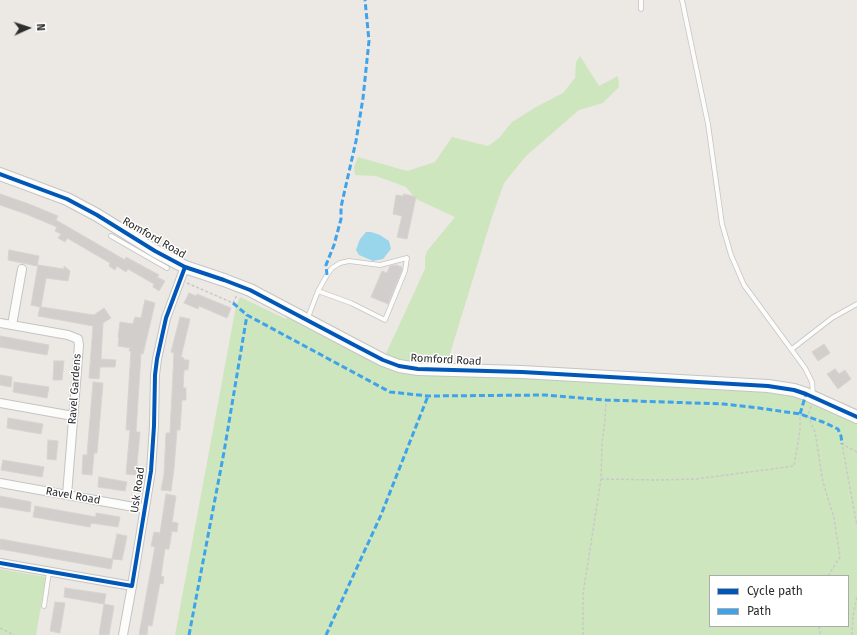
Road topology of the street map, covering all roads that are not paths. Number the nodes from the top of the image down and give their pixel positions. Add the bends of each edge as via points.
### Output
1 (641, 0) edge
2 (682, 0) edge
3 (641, 9) dead end
4 (0, 174) edge
5 (110, 236) dead end
6 (130, 242) junction
7 (153, 255) junction
8 (185, 267) junction
9 (167, 268) dead end
10 (22, 269) dead end
11 (318, 291) junction
12 (857, 304) edge
13 (307, 320) junction
14 (0, 323) edge
15 (12, 325) junction
16 (792, 348) junction
17 (813, 396) junction
18 (0, 403) edge
19 (73, 416) junction
20 (857, 417) edge
21 (0, 483) edge
22 (67, 495) junction
23 (145, 509) junction
24 (0, 563) edge
25 (49, 571) junction
26 (132, 586) junction
27 (44, 606) dead end
28 (123, 635) edge

1 - 3 lane
2 - 16 lane via 708,124 722,224 731,255 744,285
4 - 6 street, Romford Road via 67,199 97,215
5 - 6 lane
6 - 7 street, Romford Road
7 - 8 street, Romford Road
7 - 9 lane
8 - 13 street, Romford Road via 250,290
8 - 23 street, Usk Road via 166,318 157,358 153,449
10 - 15 street
11 - 11 lane via 327,274 340,263 349,261 380,264 407,258 405,271 385,320 351,303
11 - 13 lane
12 - 16 lane via 832,318
13 - 17 street, Romford Road via 383,360 418,369 522,372 768,386
14 - 15 street, Ravel Gardens
15 - 19 street, Ravel Gardens via 78,339
16 - 17 lane via 812,382
17 - 20 street, Romford Road
18 - 19 street
19 - 22 street, Ravel Gardens
21 - 22 street, Ravel Road
22 - 23 street, Ravel Road
23 - 26 street, Usk Road
24 - 25 street
25 - 26 street
25 - 27 lane
26 - 28 street, Usk Road

